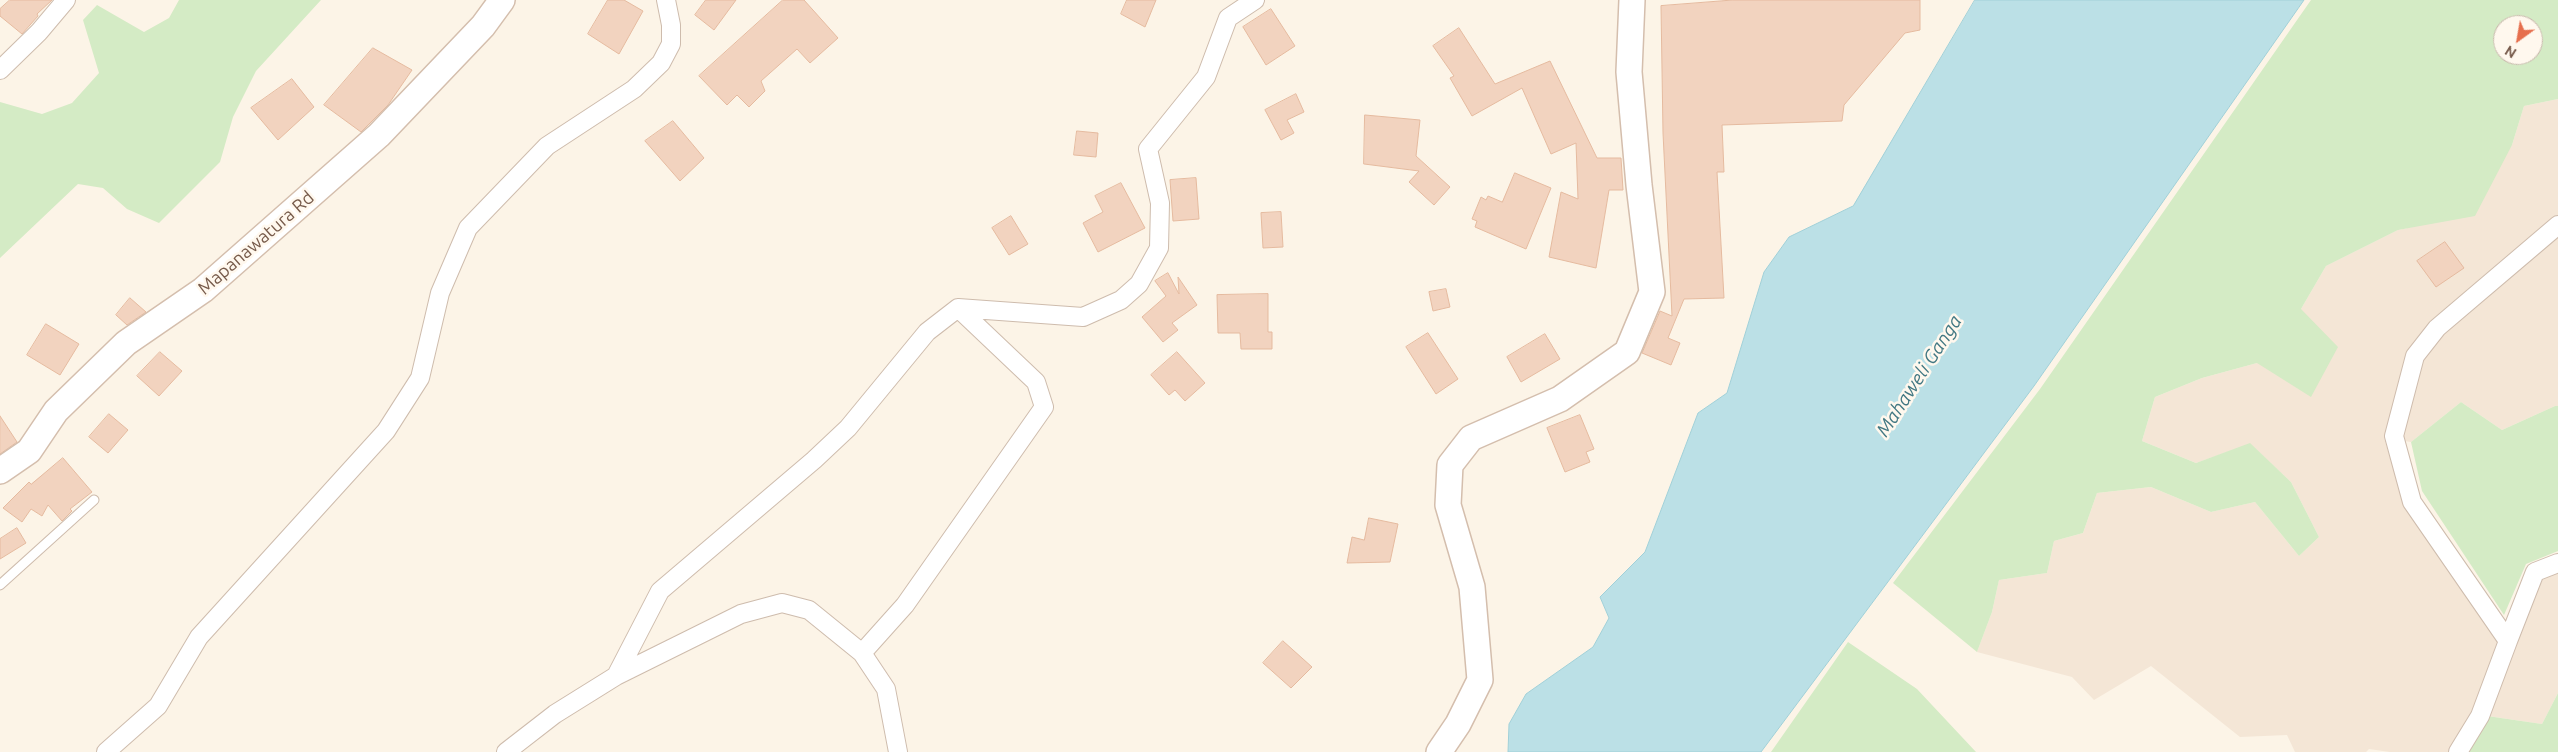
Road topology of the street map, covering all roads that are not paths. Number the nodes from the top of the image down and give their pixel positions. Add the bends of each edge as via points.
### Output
1 (66, 0) edge
2 (502, 0) edge
3 (666, 0) edge
4 (1255, 0) edge
5 (1632, 0) edge
6 (0, 70) edge
7 (2558, 225) edge
8 (958, 308) junction
9 (0, 472) edge
10 (94, 500) dead end
11 (2558, 563) edge
12 (0, 585) edge
13 (2508, 641) junction
14 (862, 653) junction
15 (616, 676) junction
16 (106, 752) edge
17 (506, 752) edge
18 (898, 752) edge
19 (1439, 752) edge
20 (2458, 752) edge

1 - 6 street
2 - 9 street, Mapanawatura Rd via 483,26 379,135 203,290 126,343 56,411 28,451
3 - 16 street via 671,44 661,63 634,89 547,146 468,228 440,293 420,378 386,431 200,637 158,706
4 - 8 street via 1228,18 1206,77 1148,149 1160,203 1159,248 1139,284 1121,300 1083,316
5 - 19 street via 1629,72 1652,292 1627,352 1560,400 1471,438 1450,465 1448,505 1472,587 1480,680 1458,724
7 - 13 street via 2437,328 2415,356 2394,436 2412,502
8 - 14 street via 1036,382 1044,407 905,606
8 - 15 street via 927,332 828,448 660,591
10 - 12 lane
11 - 13 street via 2535,572
13 - 20 street via 2480,716
14 - 15 street via 809,610 782,603 741,614
14 - 18 street via 886,689
15 - 17 street via 556,714

